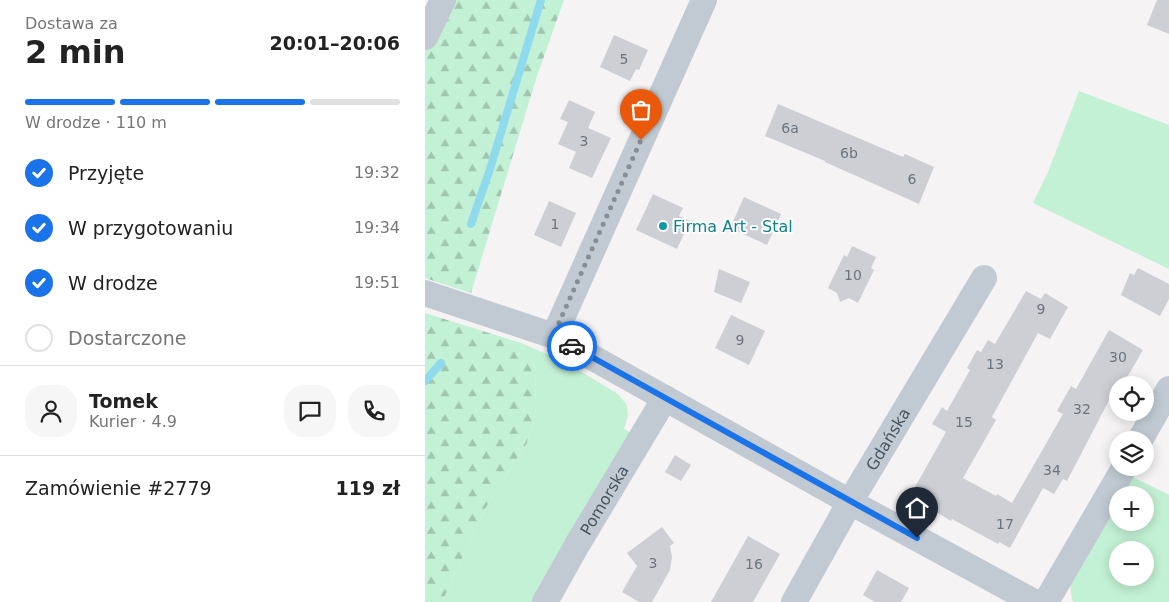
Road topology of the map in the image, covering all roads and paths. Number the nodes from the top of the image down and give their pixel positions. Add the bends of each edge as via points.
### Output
1 (443, 0) edge
2 (704, 0) edge
3 (425, 37) edge
4 (984, 278) dead end
5 (425, 293) edge
6 (553, 336) junction
7 (1169, 389) edge
8 (665, 398) junction
9 (1145, 431) edge
10 (1119, 476) edge
11 (850, 502) junction
12 (545, 602) edge
13 (794, 602) edge
14 (1034, 602) edge
15 (1046, 602) edge

1 - 3 street
2 - 6 street
4 - 11 street, Gdańska
5 - 6 street
6 - 8 street
7 - 9 street
8 - 11 street
8 - 12 street, Pomorska
10 - 15 street
11 - 13 street, Gdańska
11 - 14 street

